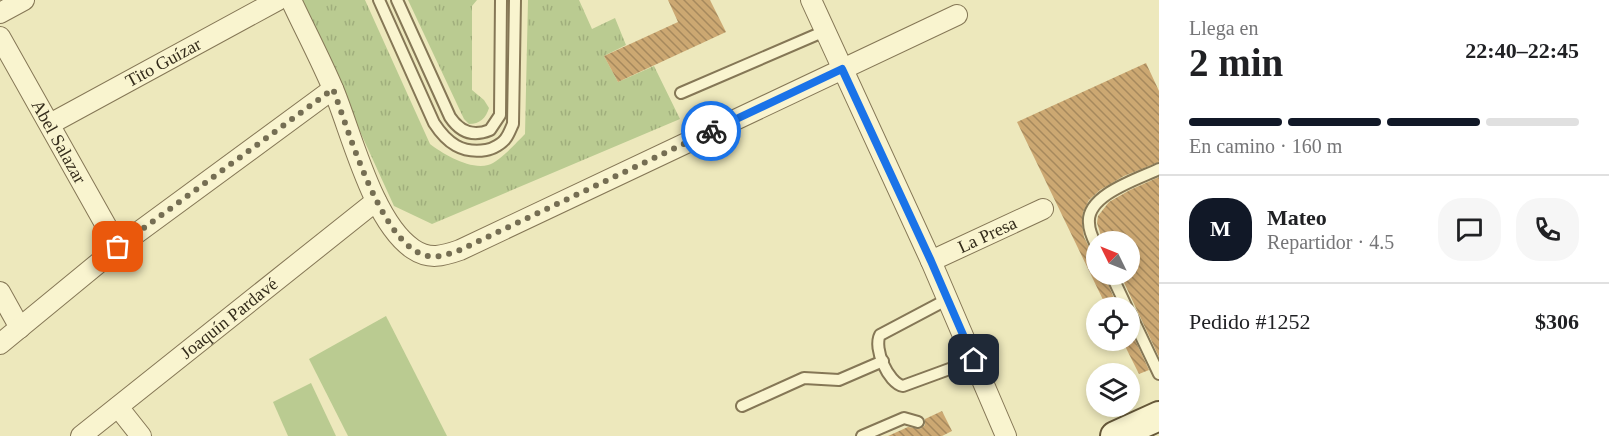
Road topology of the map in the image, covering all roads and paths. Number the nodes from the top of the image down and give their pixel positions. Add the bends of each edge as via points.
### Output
1 (24, 0) edge
2 (278, 0) edge
3 (291, 0) edge
4 (379, 0) edge
5 (397, 0) edge
6 (501, 0) edge
7 (515, 0) edge
8 (811, 0) edge
9 (0, 12) edge
10 (957, 15) dead end
11 (825, 31) junction
12 (0, 37) edge
13 (842, 69) junction
14 (333, 89) junction
15 (681, 93) dead end
16 (50, 124) junction
17 (1159, 169) edge
18 (376, 201) junction
19 (1043, 209) dead end
20 (1091, 231) edge
21 (118, 247) junction
22 (931, 261) junction
23 (0, 292) edge
24 (948, 299) junction
25 (20, 328) junction
26 (1140, 334) edge
27 (0, 345) edge
28 (974, 360) junction
29 (883, 361) junction
30 (1159, 374) edge
31 (742, 406) dead end
32 (118, 407) junction
33 (1159, 416) edge
34 (918, 422) dead end
35 (81, 436) edge
36 (141, 436) edge
37 (862, 436) edge
38 (1006, 436) edge
39 (1115, 436) edge

1 - 9 street
2 - 16 street, Tito Guízar
3 - 14 street
4 - 7 lane via 434,123 443,137 461,149 475,152 506,140 513,124
5 - 6 lane via 450,117 462,130 471,133 490,130 500,115
8 - 11 street
10 - 13 street
11 - 13 street
11 - 15 lane
12 - 16 street, Abel Salazar
13 - 18 street via 440,256 425,256 412,249
13 - 22 street
14 - 18 street
14 - 21 street
16 - 21 street, Abel Salazar
17 - 20 lane via 1106,194 1096,203 1088,222
18 - 32 street, Joaquín Pardavé
19 - 22 street, La Presa
21 - 25 street
22 - 24 street
23 - 25 street
24 - 28 street
24 - 29 lane via 880,335 877,347
25 - 27 street
26 - 30 lane
28 - 29 lane via 903,386 891,379
28 - 38 street
29 - 31 lane via 839,380 804,378
32 - 35 street, Joaquín Pardavé
32 - 36 street
33 - 39 main road
34 - 37 lane via 904,418

